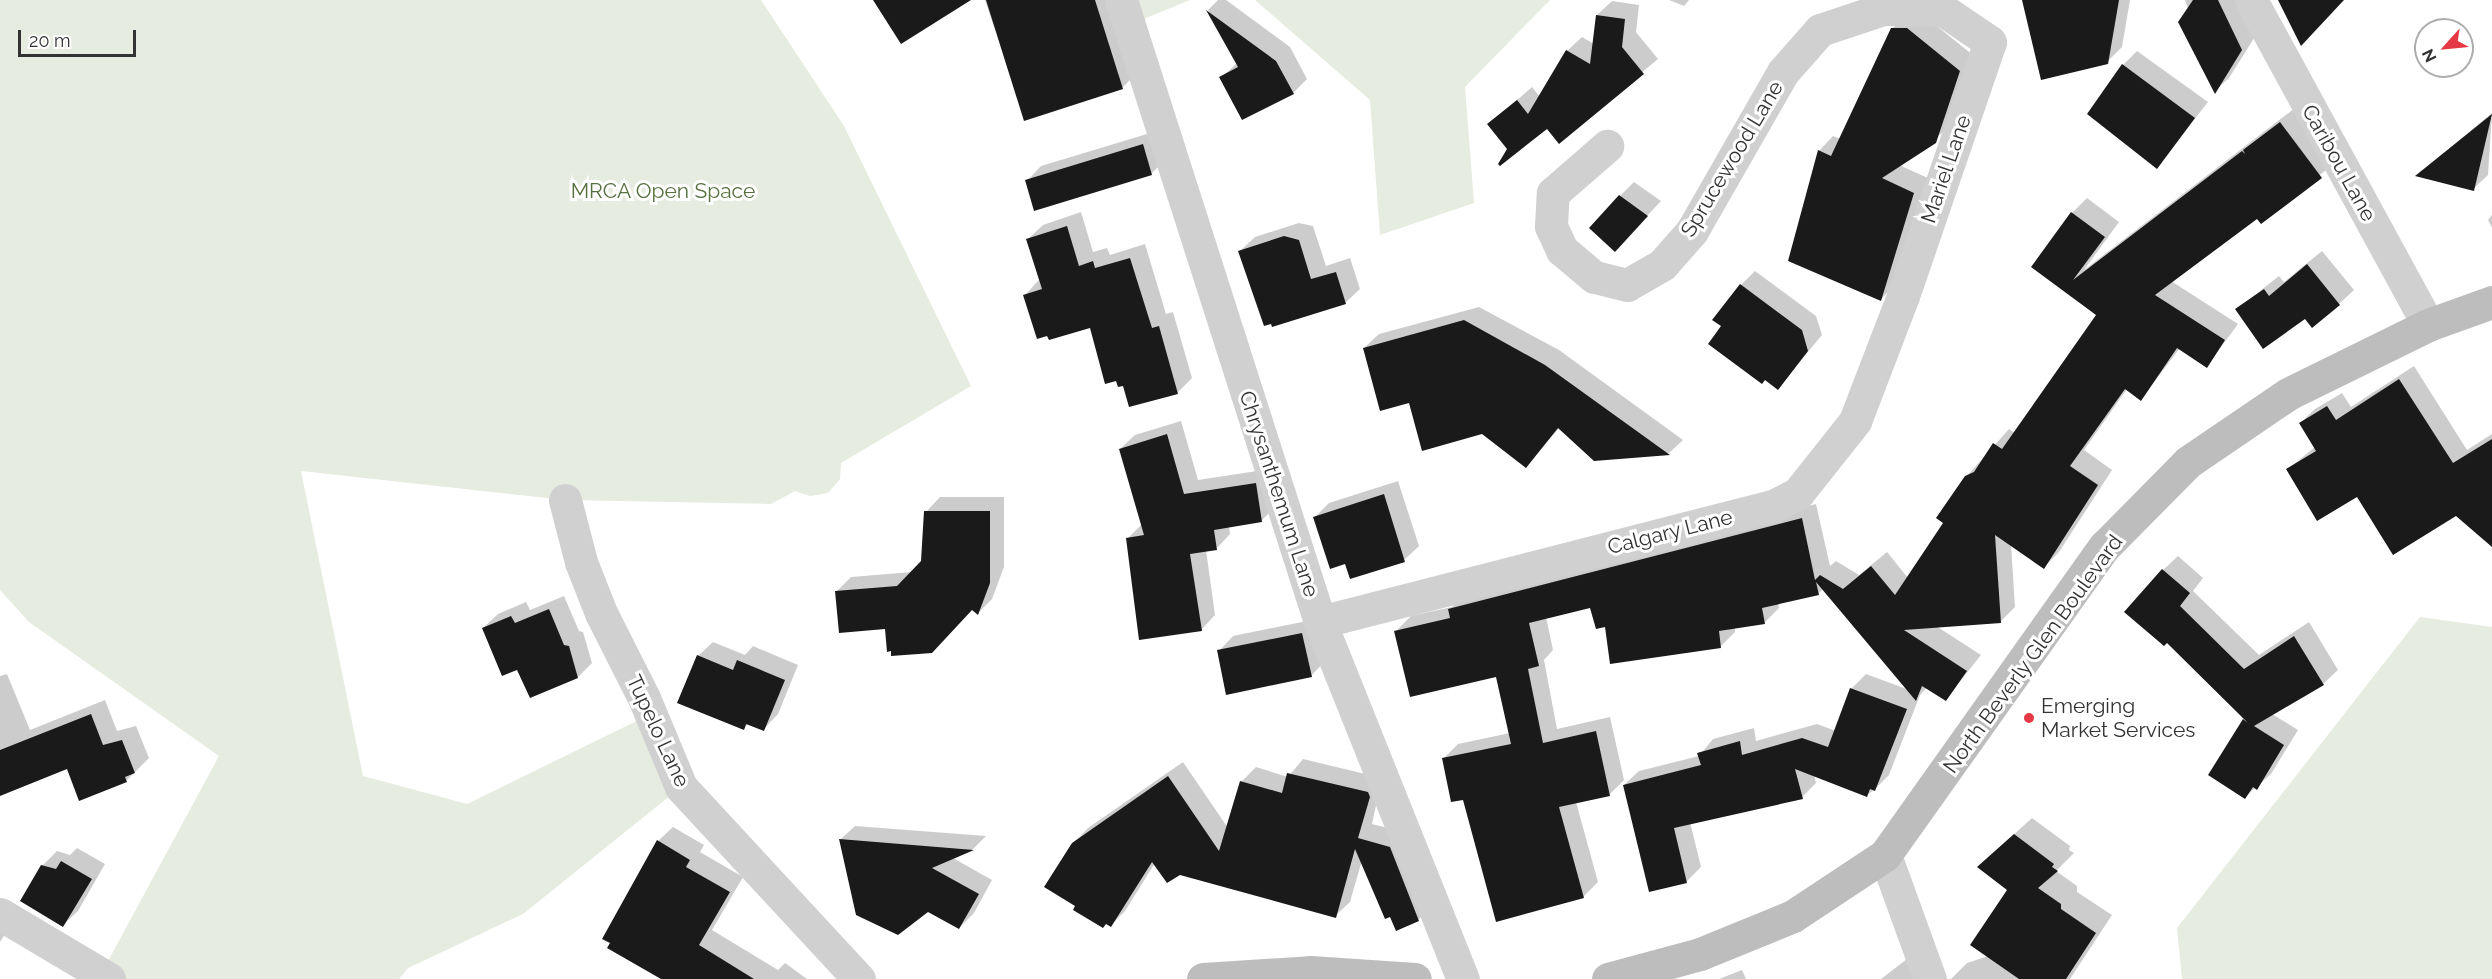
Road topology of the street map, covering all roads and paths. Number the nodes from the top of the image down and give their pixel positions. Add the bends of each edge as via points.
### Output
1 (1121, 0) edge
2 (2251, 0) edge
3 (1990, 42) joint
4 (1607, 146) dead end
5 (1903, 296) joint
6 (2492, 302) edge
7 (2428, 325) junction
8 (565, 500) dead end
9 (1320, 622) junction
10 (1885, 855) junction
11 (0, 914) edge
12 (109, 979) edge
13 (859, 979) edge
14 (1203, 979) edge
15 (1415, 979) edge
16 (1463, 979) edge
17 (1608, 979) edge
18 (1930, 979) edge

1 - 9 street, Chrysanthemum Lane
2 - 7 street, Caribou Lane
3 - 4 street, Sprucewood Lane via 1943,10 1883,9 1820,30 1783,72 1692,231 1662,265 1627,285 1594,278 1562,250 1551,226 1553,193
3 - 5 street, Mariel Lane
5 - 9 street, Calgary Lane via 1854,421 1798,493 1773,506
6 - 7 main road, North Beverly Glen Boulevard
7 - 10 main road, North Beverly Glen Boulevard via 2288,394 2188,462 2105,546
8 - 13 street, Tupelo Lane via 581,562 601,613 644,698 681,786
9 - 16 street, Chrysanthemum Lane
10 - 17 main road, North Beverly Glen Boulevard via 1793,916 1700,954
10 - 18 street
11 - 12 street
14 - 15 main road via 1310,972

